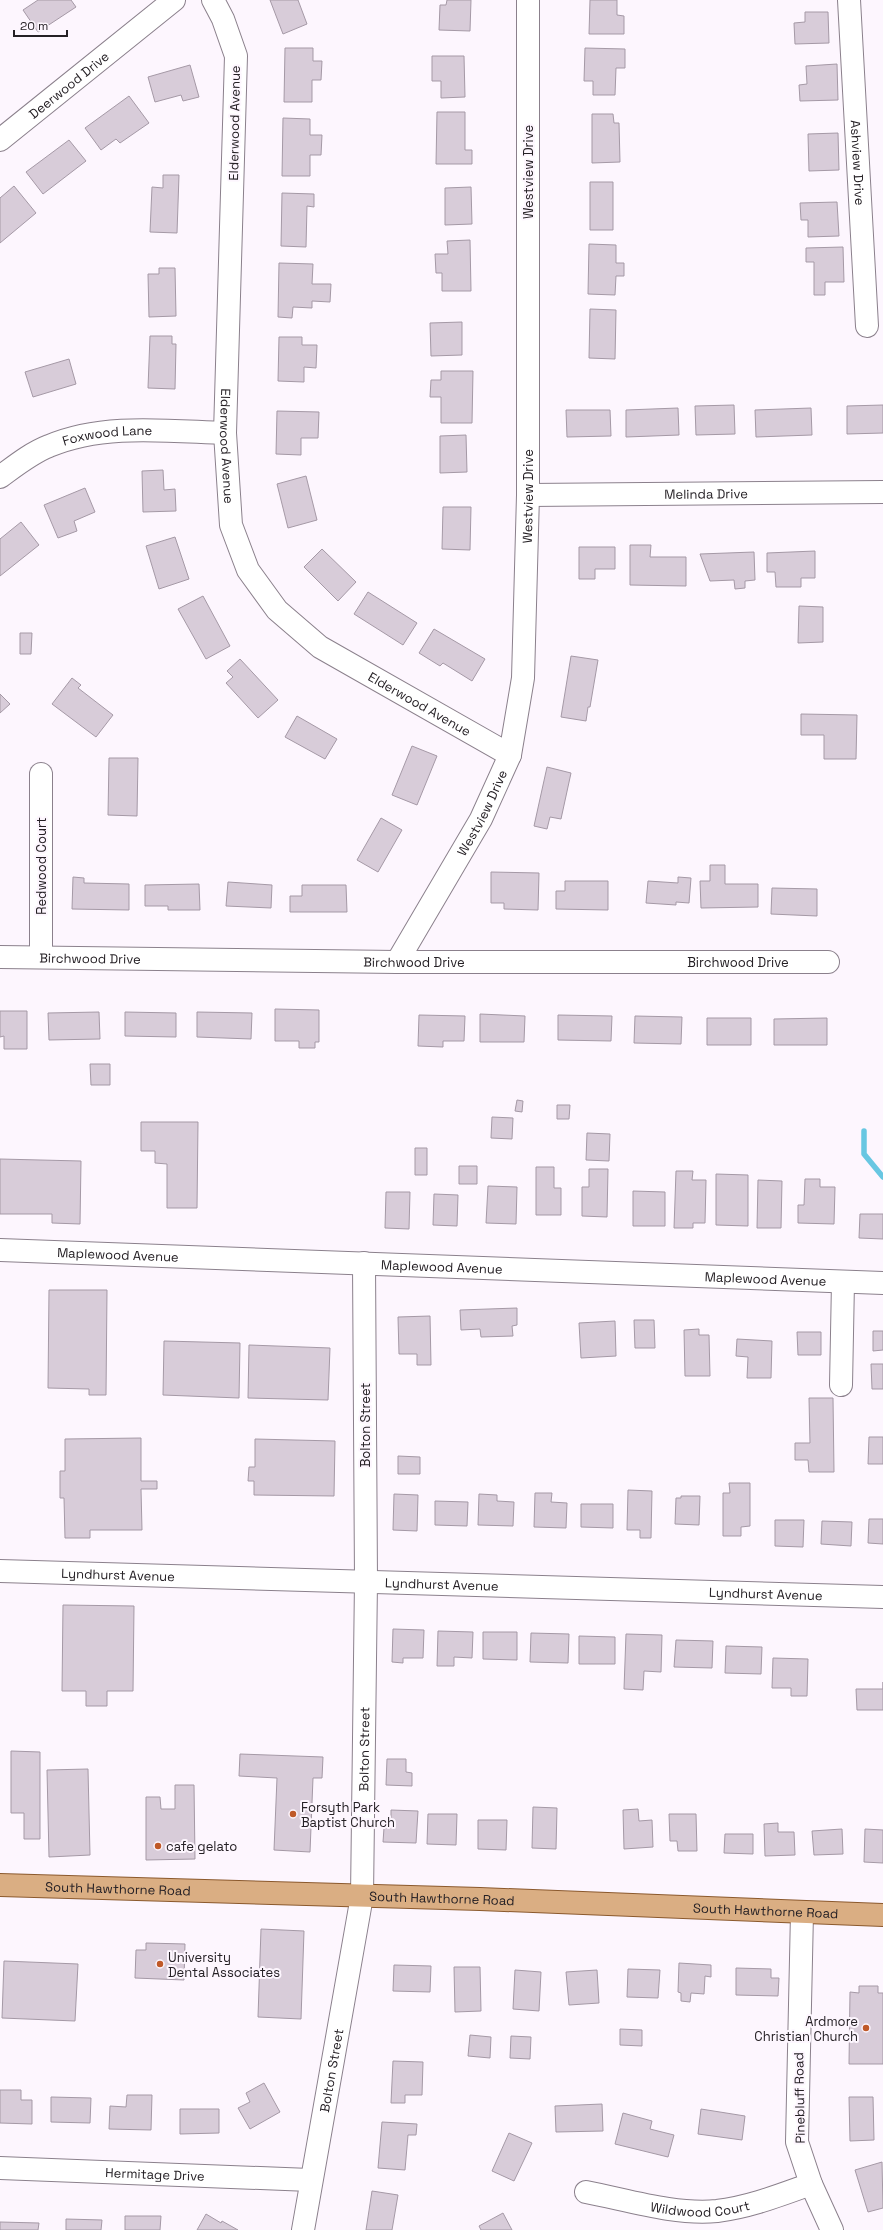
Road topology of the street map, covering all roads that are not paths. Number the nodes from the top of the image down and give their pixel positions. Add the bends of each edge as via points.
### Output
1 (174, 0) edge
2 (213, 0) edge
3 (528, 0) edge
4 (849, 0) edge
5 (0, 140) edge
6 (867, 326) dead end
7 (225, 433) junction
8 (0, 477) edge
9 (883, 492) edge
10 (528, 495) junction
11 (510, 755) junction
12 (41, 774) dead end
13 (0, 957) edge
14 (41, 957) junction
15 (397, 962) junction
16 (828, 962) dead end
17 (0, 1250) edge
18 (364, 1263) junction
19 (843, 1282) junction
20 (883, 1283) edge
21 (841, 1385) dead end
22 (0, 1571) edge
23 (366, 1581) junction
24 (883, 1597) edge
25 (0, 1885) edge
26 (362, 1896) junction
27 (802, 1913) junction
28 (883, 1915) edge
29 (0, 2168) edge
30 (310, 2180) junction
31 (811, 2184) junction
32 (586, 2192) dead end
33 (302, 2230) edge
34 (832, 2230) edge

1 - 5 street, Deerwood Drive
2 - 7 street, Elderwood Avenue via 223,19 236,56
3 - 10 street, Westview Drive
4 - 6 street, Ashview Drive
7 - 8 street, Foxwood Lane via 136,431 71,438 48,446
7 - 11 street, Elderwood Avenue via 231,525 248,570 277,610 320,647
9 - 10 street, Melinda Drive
10 - 11 street, Westview Drive via 523,678
11 - 15 street, Westview Drive via 481,819
12 - 14 street, Redwood Court
13 - 14 street, Birchwood Drive
14 - 15 street, Birchwood Drive
15 - 16 street, Birchwood Drive
17 - 18 street, Maplewood Avenue
18 - 19 street, Maplewood Avenue
18 - 23 street, Bolton Street
19 - 20 street, Maplewood Avenue
19 - 21 street
22 - 23 street, Lyndhurst Avenue
23 - 24 street, Lyndhurst Avenue
23 - 26 street, Bolton Street
25 - 26 main road, South Hawthorne Road
26 - 27 main road, South Hawthorne Road
26 - 30 street, Bolton Street
27 - 28 main road, South Hawthorne Road
27 - 31 street, Pinebluff Road via 797,2142
29 - 30 street, Hermitage Drive
30 - 33 street, Bolton Street
31 - 32 street, Wildwood Court via 756,2204 716,2211 679,2210
31 - 34 street, Pinebluff Road

